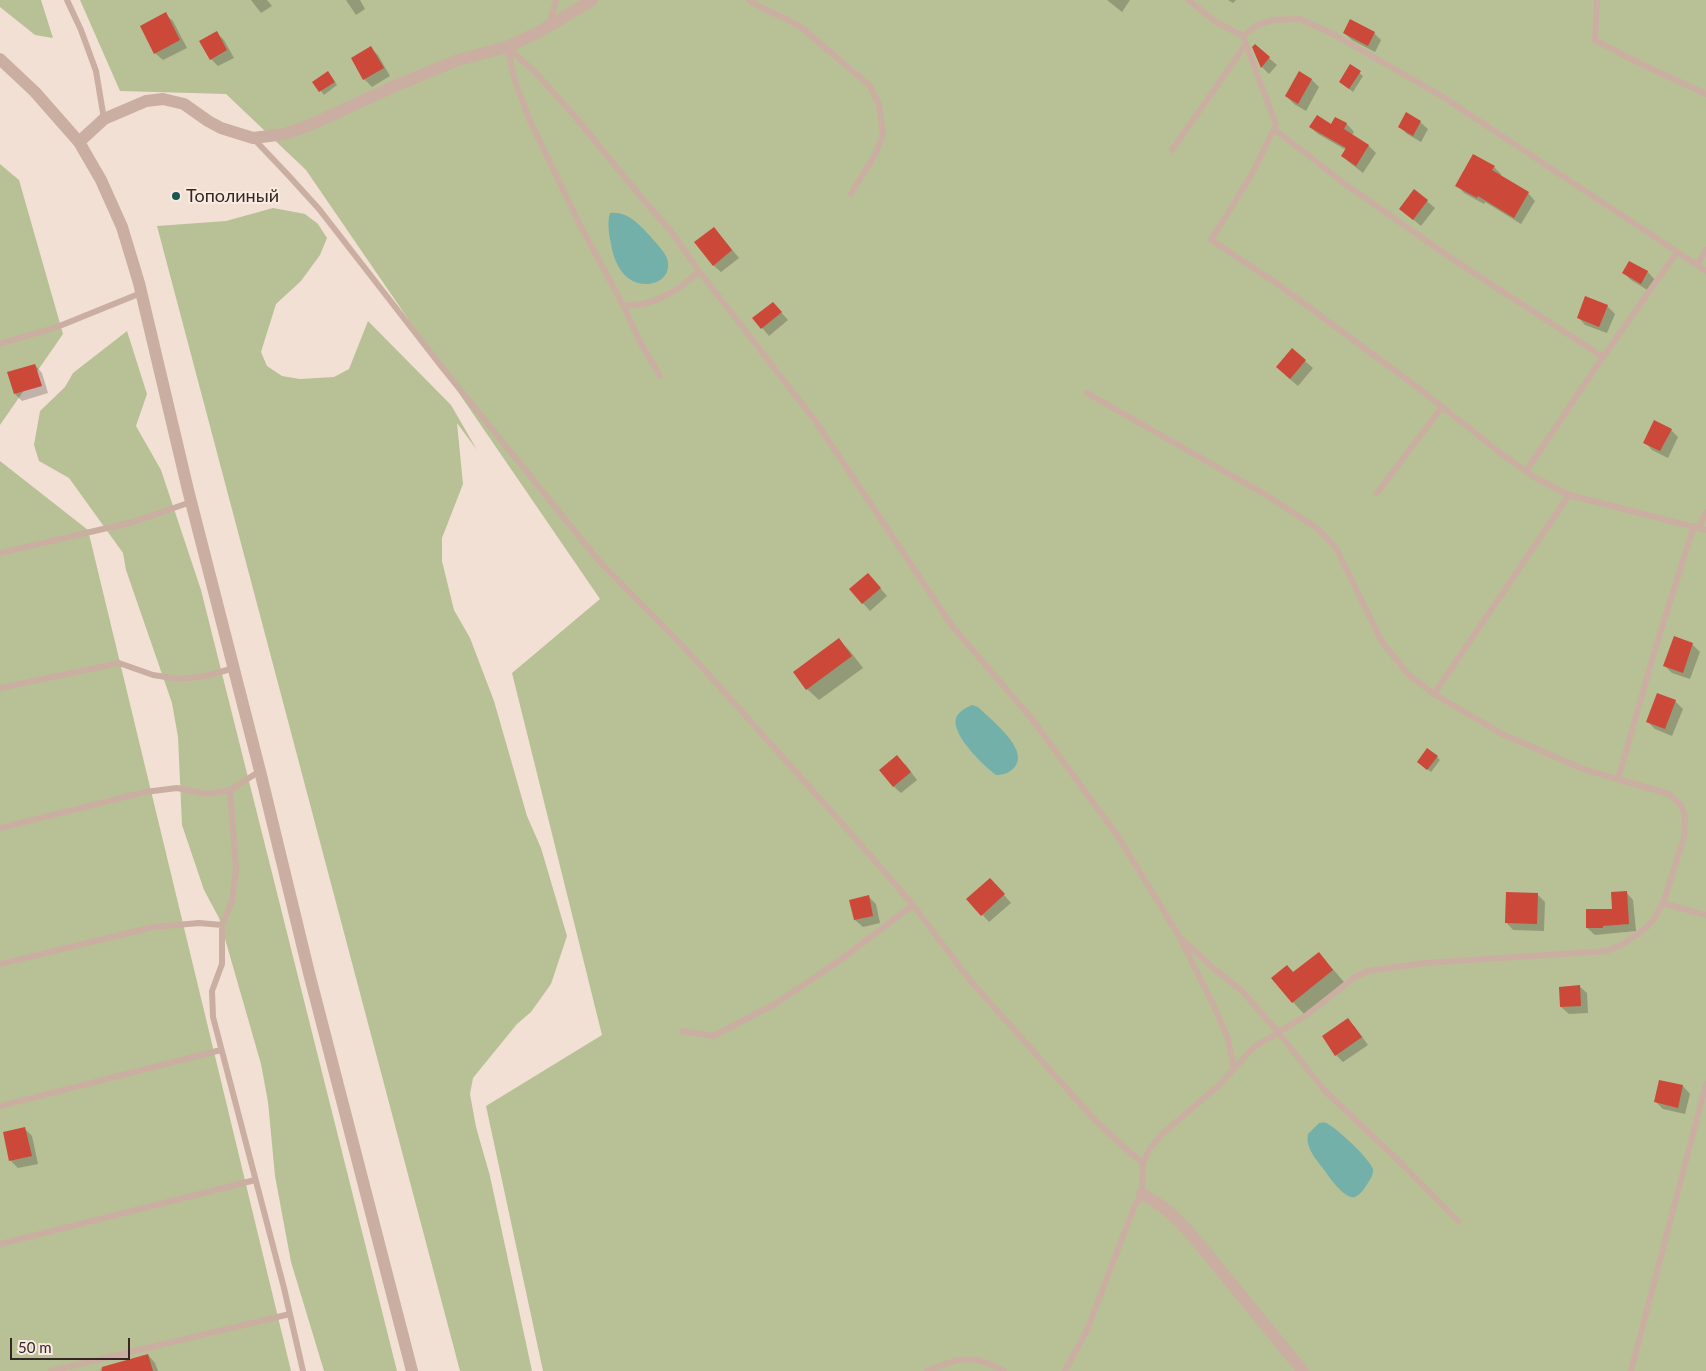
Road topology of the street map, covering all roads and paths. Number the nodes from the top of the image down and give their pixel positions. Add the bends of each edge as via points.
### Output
1 (67, 0) edge
2 (556, 0) edge
3 (749, 0) edge
4 (1188, 0) edge
5 (1597, 0) edge
6 (584, 2) edge
7 (549, 26) junction
8 (1243, 36) junction
9 (1246, 44) junction
10 (507, 47) junction
11 (0, 59) edge
12 (1706, 94) edge
13 (104, 119) junction
14 (1274, 128) junction
15 (253, 138) junction
16 (79, 142) junction
17 (1172, 150) dead end
18 (851, 194) dead end
19 (1706, 250) edge
20 (1677, 252) junction
21 (1697, 265) junction
22 (699, 271) junction
23 (1706, 271) edge
24 (141, 293) junction
25 (623, 305) junction
26 (0, 344) edge
27 (1603, 357) junction
28 (660, 376) dead end
29 (1087, 394) dead end
30 (1442, 407) junction
31 (1526, 471) junction
32 (1377, 492) dead end
33 (1569, 495) junction
34 (191, 502) junction
35 (1706, 512) edge
36 (1696, 527) junction
37 (1706, 530) edge
38 (0, 553) edge
39 (234, 668) junction
40 (0, 688) edge
41 (1434, 694) junction
42 (260, 772) junction
43 (1618, 779) junction
44 (230, 790) junction
45 (0, 828) edge
46 (1663, 903) junction
47 (912, 905) junction
48 (1706, 915) edge
49 (222, 925) junction
50 (1178, 936) junction
51 (0, 964) edge
52 (682, 1031) dead end
53 (1278, 1032) junction
54 (221, 1050) junction
55 (1234, 1069) junction
56 (1706, 1084) edge
57 (0, 1106) edge
58 (1143, 1163) junction
59 (255, 1180) junction
60 (1142, 1194) junction
61 (1458, 1221) dead end
62 (0, 1244) edge
63 (290, 1314) junction
64 (51, 1371) edge
65 (303, 1371) edge
66 (412, 1371) edge
67 (927, 1371) edge
68 (1004, 1371) edge
69 (1064, 1371) edge
70 (1303, 1371) edge
71 (1631, 1371) edge

1 - 13 lane via 82,30 96,71
2 - 7 lane
3 - 18 lane via 802,28 870,86 879,104 883,134 875,155
4 - 8 lane via 1216,22
5 - 12 lane via 1596,40
6 - 7 street
7 - 10 street
8 - 9 lane
8 - 20 lane via 1257,25 1274,20 1300,19 1332,34 1440,95
9 - 14 lane via 1276,125
9 - 17 lane
10 - 15 street via 458,60 285,134
10 - 22 lane via 572,113 670,230
10 - 25 lane via 530,121
11 - 16 street via 35,92
13 - 15 street via 146,101 163,100 184,104 214,125
13 - 16 street
14 - 27 lane via 1353,190
14 - 30 lane via 1252,174 1211,240 1279,285
15 - 47 lane via 319,209 441,366 600,560 688,653
16 - 24 street via 122,227
19 - 21 lane
20 - 21 lane
20 - 27 lane
21 - 23 lane
22 - 25 lane via 686,283 659,298 635,306
22 - 50 lane via 816,422 952,626 1032,719 1118,835
24 - 26 lane via 56,328
24 - 34 street
25 - 28 lane
27 - 31 lane
29 - 41 lane via 1317,528 1336,548 1382,642 1410,676
30 - 31 lane
30 - 32 lane
31 - 33 lane
33 - 36 lane
33 - 41 lane
34 - 38 lane via 133,522
34 - 39 street
35 - 36 lane
36 - 37 lane
36 - 43 lane via 1656,646
39 - 40 lane via 179,679 153,675 119,663
39 - 42 street
41 - 43 lane via 1502,734 1583,769
42 - 44 lane
42 - 66 street
43 - 46 lane via 1669,794 1681,805 1685,816 1684,837
44 - 45 lane via 208,794 176,788 145,792
44 - 49 lane via 236,870 232,901
46 - 48 lane
46 - 53 lane via 1646,928 1607,951 1424,963 1368,971
47 - 52 lane via 839,961 775,1004 713,1036
47 - 58 lane via 969,979 1095,1120
49 - 51 lane via 199,923 154,927
49 - 54 lane via 222,964 212,991 213,1017
50 - 53 lane via 1242,991
50 - 55 lane via 1228,1039
53 - 55 lane via 1254,1047
53 - 61 lane via 1324,1090
54 - 57 lane
54 - 59 lane
55 - 58 lane via 1161,1135
56 - 71 lane
58 - 60 lane
59 - 62 lane
59 - 63 lane
60 - 69 lane via 1087,1330
60 - 70 street via 1157,1201 1176,1220
63 - 64 lane
63 - 65 lane
67 - 68 lane via 965,1358 990,1363

